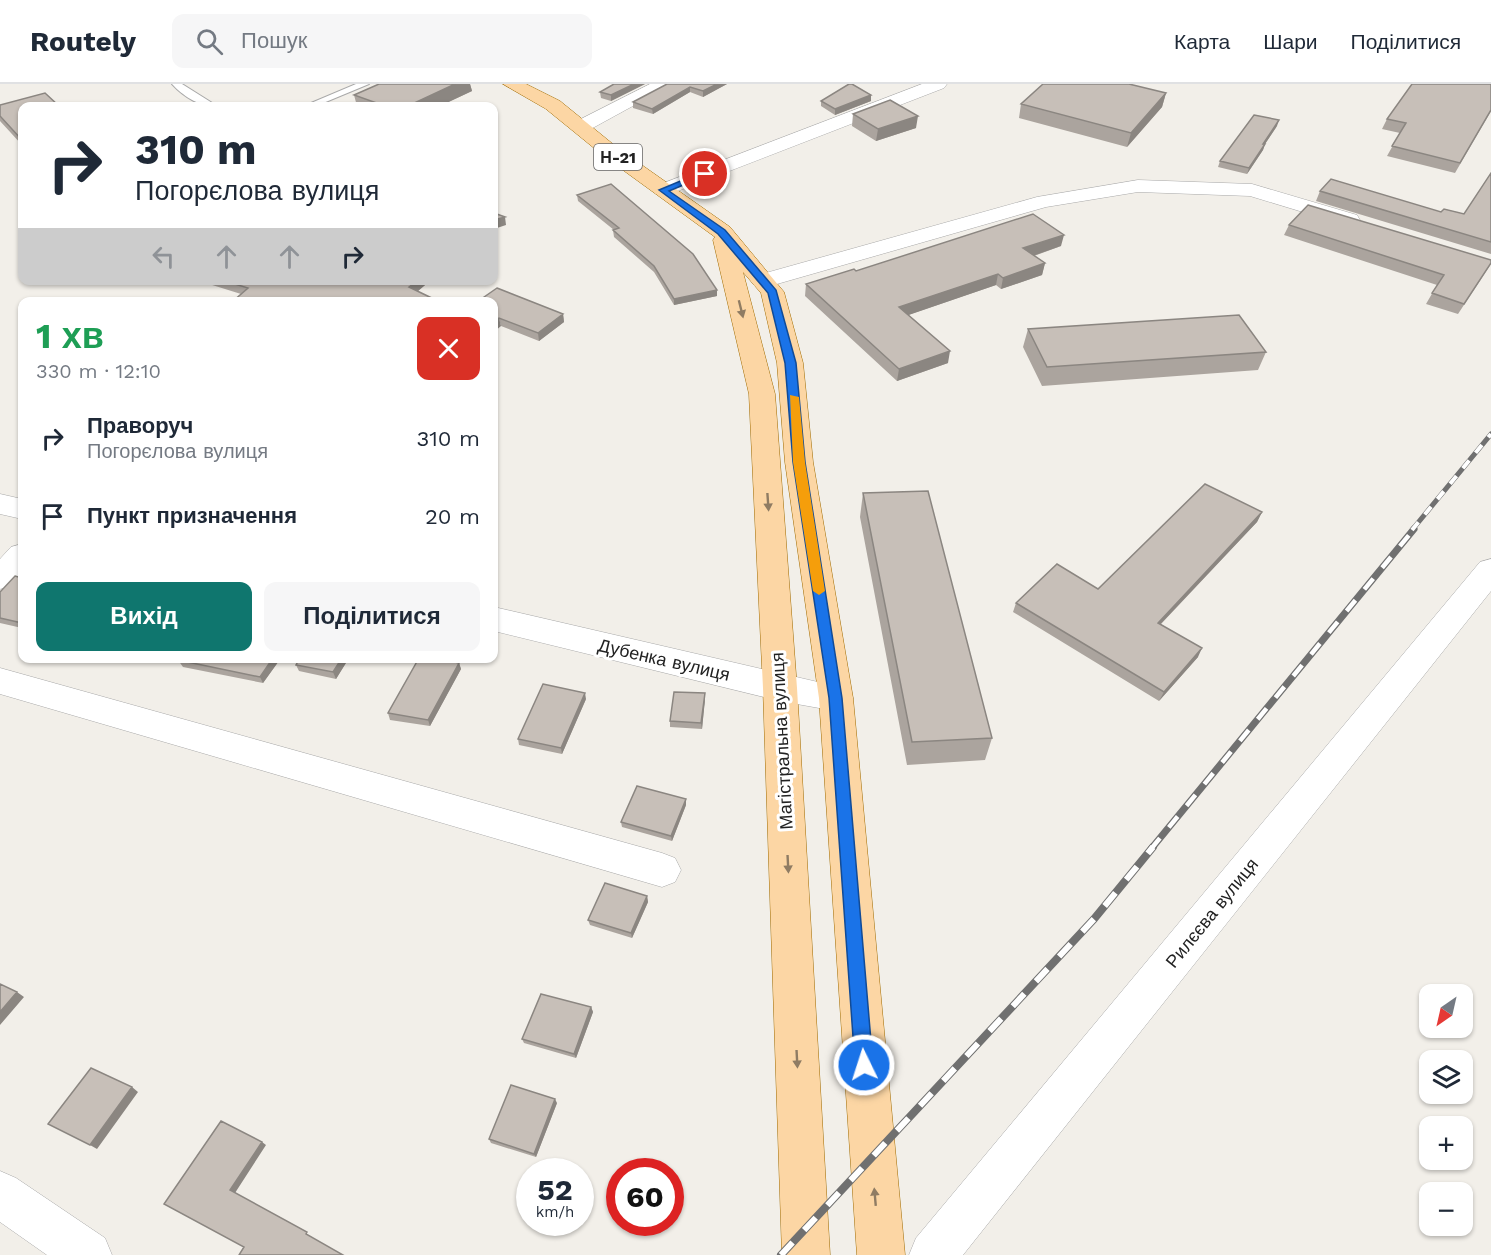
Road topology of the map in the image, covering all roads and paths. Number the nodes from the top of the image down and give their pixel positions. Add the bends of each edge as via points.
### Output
1 (177, 84) edge
2 (364, 84) edge
3 (512, 84) edge
4 (664, 84) edge
5 (938, 84) edge
6 (205, 102) edge
7 (319, 102) edge
8 (582, 126) junction
9 (663, 190) junction
10 (1366, 225) edge
11 (722, 232) junction
12 (763, 281) junction
13 (0, 504) edge
14 (18, 508) edge
15 (18, 559) edge
16 (1491, 570) edge
17 (0, 578) edge
18 (498, 620) edge
19 (0, 681) edge
20 (780, 688) junction
21 (836, 698) junction
22 (662, 870) dead end
23 (0, 1194) edge
24 (88, 1255) edge
25 (806, 1255) edge
26 (880, 1255) edge
27 (933, 1255) edge

1 - 6 lane
2 - 7 lane
3 - 8 main road, Н-21 via 553,105
4 - 8 street
5 - 9 street
8 - 9 main road, Н-21
9 - 11 main road, Н-21
10 - 12 street via 1252,190 1138,186 1044,201
11 - 12 main road, Н-21
11 -> 20 main road, Магістральна вулиця via 762,394
12 - 21 main road, Н-21 via 772,292 790,363 799,462
13 - 14 street
15 - 17 street
16 - 27 street, Рилєєва вулиця
18 - 20 street, Дубенка вулиця
19 - 22 street
20 - 21 street, Дубенка вулиця
20 -> 25 main road, Магістральна вулиця
26 -> 21 main road, Н-21
23 - 24 street

